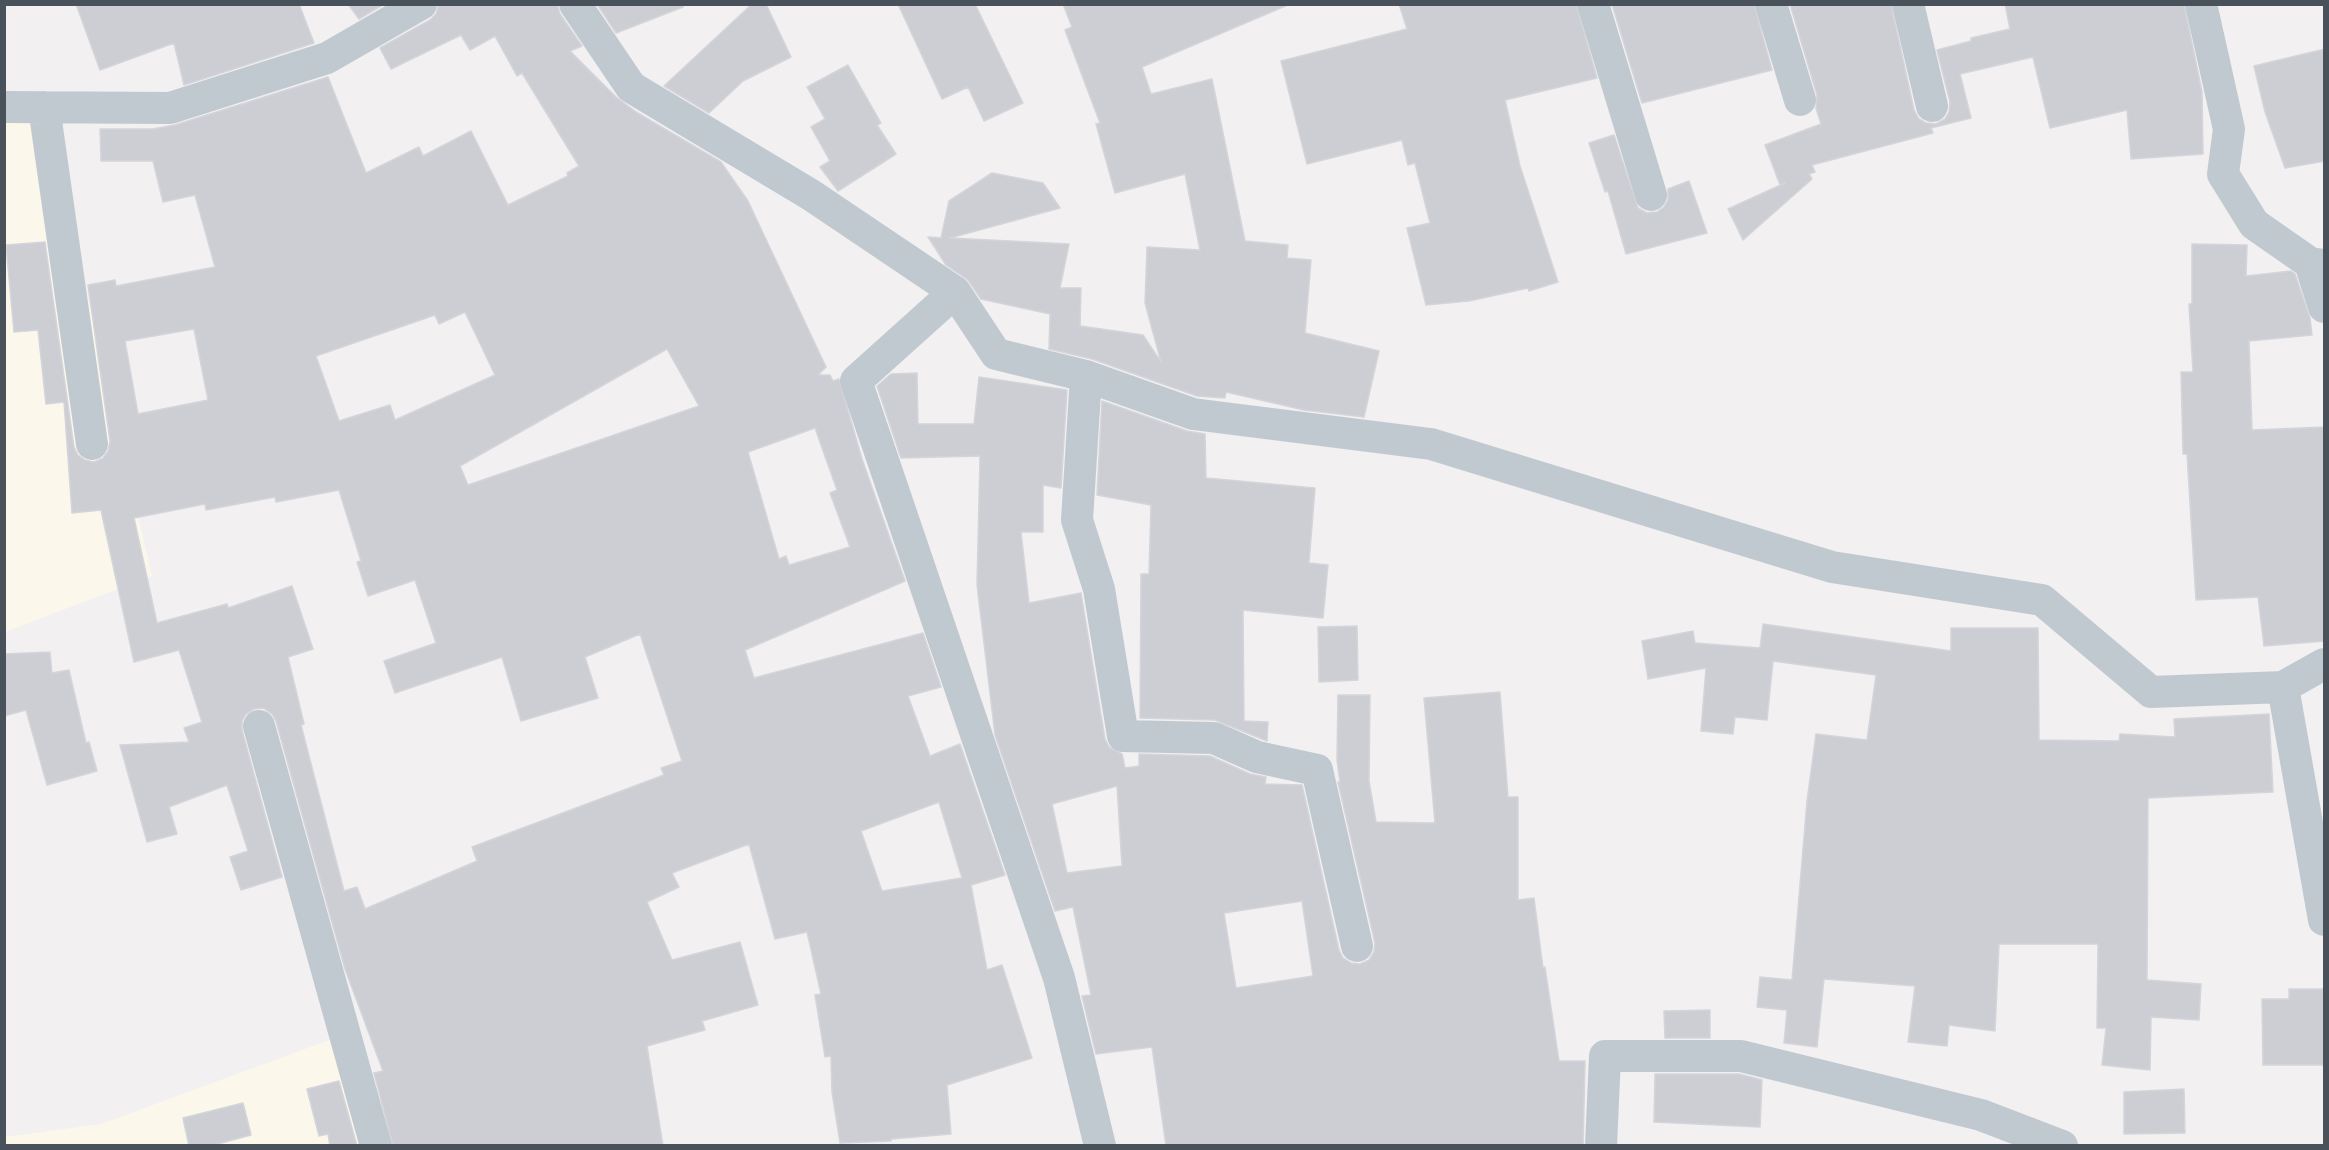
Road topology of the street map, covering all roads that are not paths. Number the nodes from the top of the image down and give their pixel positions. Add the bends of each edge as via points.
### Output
1 (421, 4) edge
2 (574, 4) edge
3 (1593, 4) edge
4 (1771, 4) edge
5 (1908, 4) edge
6 (2201, 4) edge
7 (1800, 100) dead end
8 (1932, 106) dead end
9 (4, 107) edge
10 (44, 107) junction
11 (1651, 195) dead end
12 (2317, 264) edge
13 (955, 292) junction
14 (2325, 308) edge
15 (1086, 376) junction
16 (92, 444) dead end
17 (2325, 664) edge
18 (2283, 687) junction
19 (259, 726) dead end
20 (2325, 920) edge
21 (1358, 946) dead end
22 (376, 1146) edge
23 (1100, 1146) edge
24 (1602, 1146) edge
25 (2062, 1146) edge

1 - 10 street via 327,58 170,108
2 - 13 street via 632,87 811,195
3 - 11 street
4 - 7 street
5 - 8 street
6 - 12 street via 2229,129 2223,174 2254,224
9 - 10 street
10 - 16 street
12 - 14 street
13 - 15 street via 996,354
13 - 23 street via 856,381 1059,978
15 - 18 street via 1193,414 1431,444 1832,567 2042,600 2151,692
15 - 21 street via 1077,520 1099,589 1123,736 1214,738 1257,757 1317,770
17 - 18 street
18 - 20 street
19 - 22 street
24 - 25 street via 1605,1056 1741,1056 1981,1115

